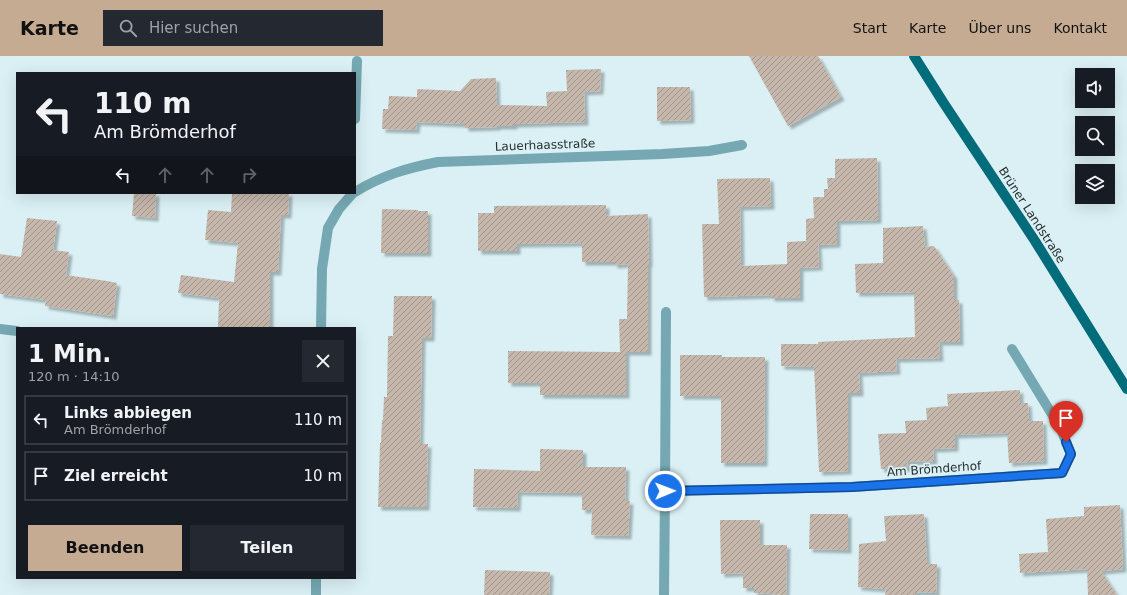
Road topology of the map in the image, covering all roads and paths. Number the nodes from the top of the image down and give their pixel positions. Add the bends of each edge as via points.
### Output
1 (914, 56) edge
2 (357, 61) dead end
3 (356, 85) edge
4 (742, 145) dead end
5 (356, 191) edge
6 (352, 194) edge
7 (666, 312) dead end
8 (321, 327) edge
9 (0, 329) edge
10 (16, 331) edge
11 (1012, 349) dead end
12 (1127, 389) edge
13 (665, 491) junction
14 (316, 579) edge
15 (316, 595) edge
16 (664, 595) edge

1 - 12 main road, Brüner Landstraße via 1035,241
2 - 3 street
4 - 5 street, Lauerhaasstraße via 670,154 438,162 389,174
6 - 8 street, Lauerhaasstraße via 338,209 328,228 322,269
7 - 13 street
9 - 10 street
11 - 13 street, Am Brömderhof via 1061,429 1071,454 1062,473 852,487
13 - 16 street
14 - 15 street

